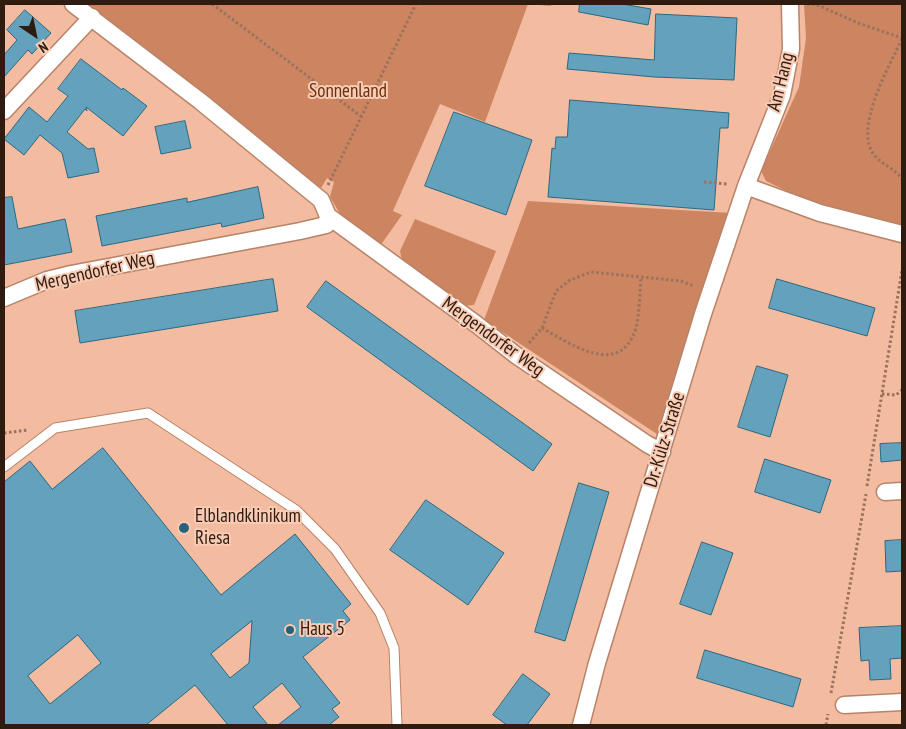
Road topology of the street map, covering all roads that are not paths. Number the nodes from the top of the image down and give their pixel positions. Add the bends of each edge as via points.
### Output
1 (73, 4) edge
2 (790, 4) edge
3 (92, 17) junction
4 (4, 111) edge
5 (758, 158) joint
6 (746, 186) junction
7 (328, 216) junction
8 (902, 234) edge
9 (4, 298) edge
10 (662, 452) junction
11 (4, 468) edge
12 (902, 491) edge
13 (885, 492) dead end
14 (837, 701) road end
15 (902, 702) edge
16 (397, 725) edge
17 (580, 725) edge

1 - 3 street, Mergendorfer Weg
2 - 5 street, Am Hang via 790,49 782,95
3 - 4 street
3 - 7 street, Mergendorfer Weg via 321,200
5 - 6 street, Dr.-Külz-Straße
6 - 8 street via 820,213
6 - 10 street, Dr.-Külz-Straße
7 - 9 street, Mergendorfer Weg via 326,225 71,274
7 - 10 street, Mergendorfer Weg via 517,356
10 - 17 street, Dr.-Külz-Straße
11 - 16 lane via 55,428 148,413 198,445 296,510 335,549 380,613 394,648
12 - 13 street
14 - 15 street

